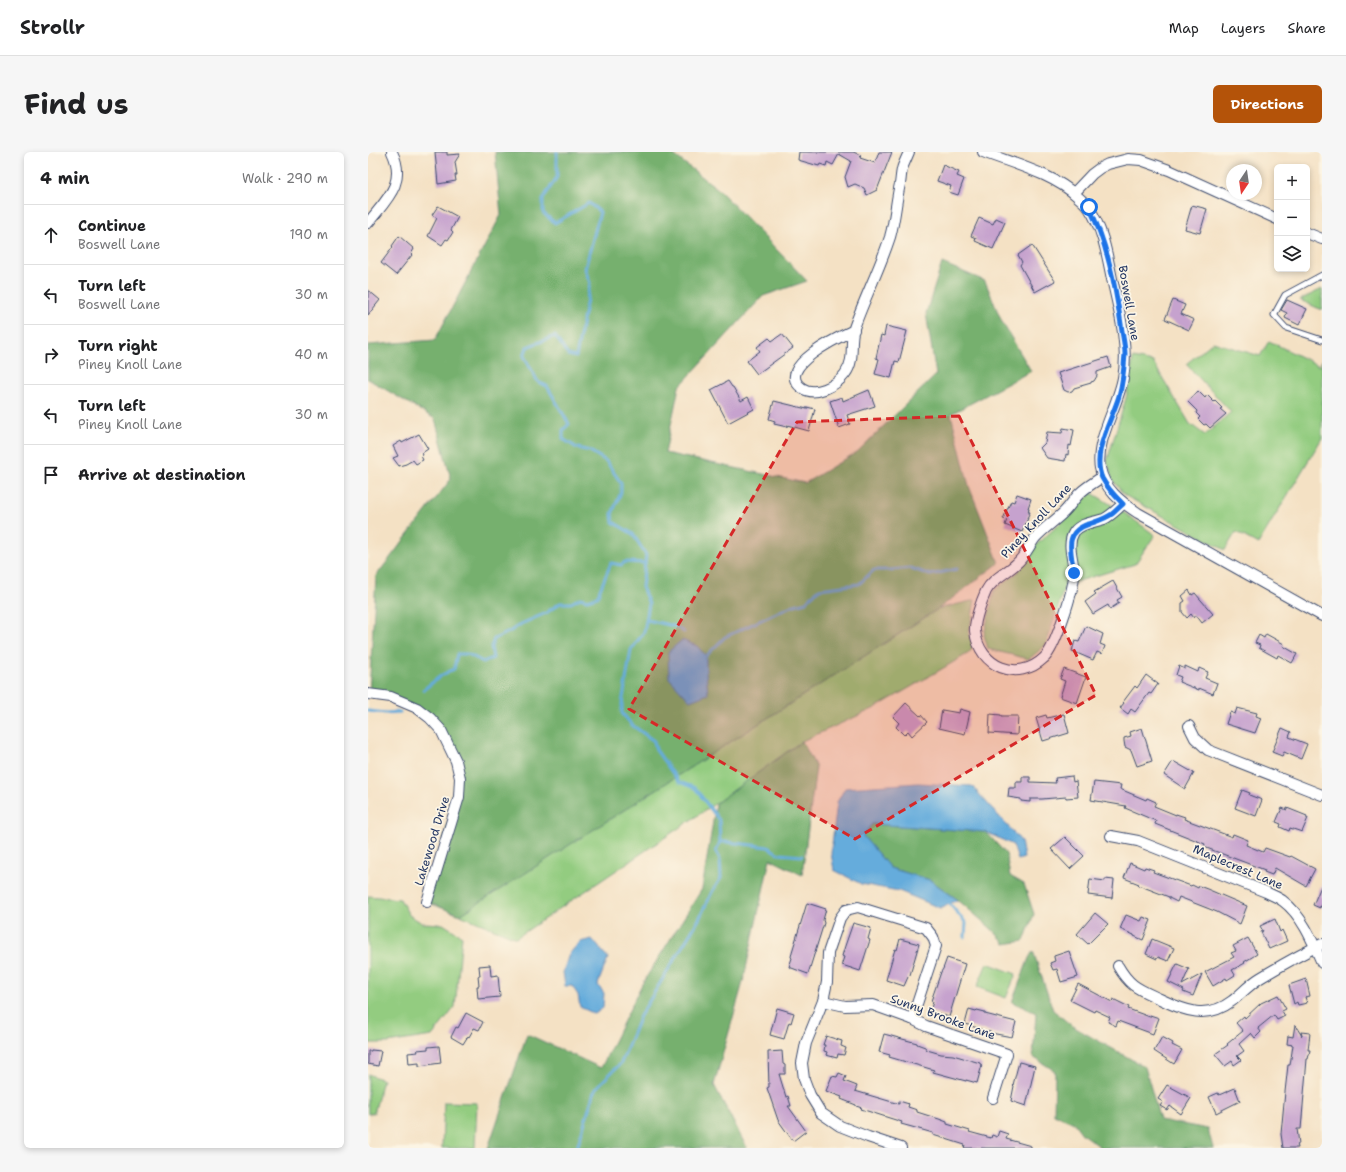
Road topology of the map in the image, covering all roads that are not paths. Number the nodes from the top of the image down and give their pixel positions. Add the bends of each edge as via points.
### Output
1 (392, 152) edge
2 (909, 152) edge
3 (983, 152) edge
4 (1074, 193) junction
5 (1274, 218) edge
6 (368, 223) edge
7 (1310, 233) edge
8 (1322, 239) edge
9 (1322, 275) edge
10 (854, 330) junction
11 (1322, 340) edge
12 (1102, 477) junction
13 (1123, 504) junction
14 (1322, 616) edge
15 (368, 694) edge
16 (1189, 726) dead end
17 (1322, 795) edge
18 (1112, 836) dead end
19 (427, 902) dead end
20 (1319, 946) edge
21 (1322, 963) edge
22 (1118, 966) dead end
23 (823, 1001) junction
24 (912, 1019) junction
25 (993, 1098) dead end
26 (901, 1148) edge

1 - 6 street via 398,168 393,190
2 - 10 street via 903,167 890,236
3 - 4 street, Boswell Lane via 1043,175
4 - 5 street via 1092,174 1108,164 1128,159 1141,160
4 - 12 street, Boswell Lane via 1089,207 1104,243 1125,352 1124,377 1100,452 1099,467
7 - 8 street
9 - 11 lane via 1285,295 1274,315 1286,328
10 - 10 street via 850,364 844,375 836,383 813,392 800,386 796,373 807,358 823,345
12 - 13 street, Boswell Lane via 1111,492
12 - 13 street, Piney Knoll Lane via 1080,492 1064,512 1035,539 1018,562 991,582 978,613 975,630 981,652 989,660 999,667 1018,671 1028,669 1046,658 1058,633 1073,584 1071,543 1074,533 1077,529 1105,519
13 - 14 street, Boswell Lane
15 - 19 street, Lakewood Drive via 391,697 417,708 441,730 456,761 460,778 459,797
16 - 17 street via 1195,738 1208,750
18 - 20 street, Maplecrest Lane via 1138,841 1282,900 1292,908
20 - 21 street, Maplecrest Lane
20 - 22 street via 1258,978 1220,1009 1200,1012 1192,1012 1135,988
23 - 24 street, Sunny Brooke Lane via 845,1006 873,1004
23 - 24 street via 827,982 828,953 840,918 846,910 858,907 926,928 933,937 936,946
23 - 26 street via 806,1042 802,1063 810,1095 821,1113 840,1126
24 - 25 street, Sunny Brooke Lane via 1007,1054

